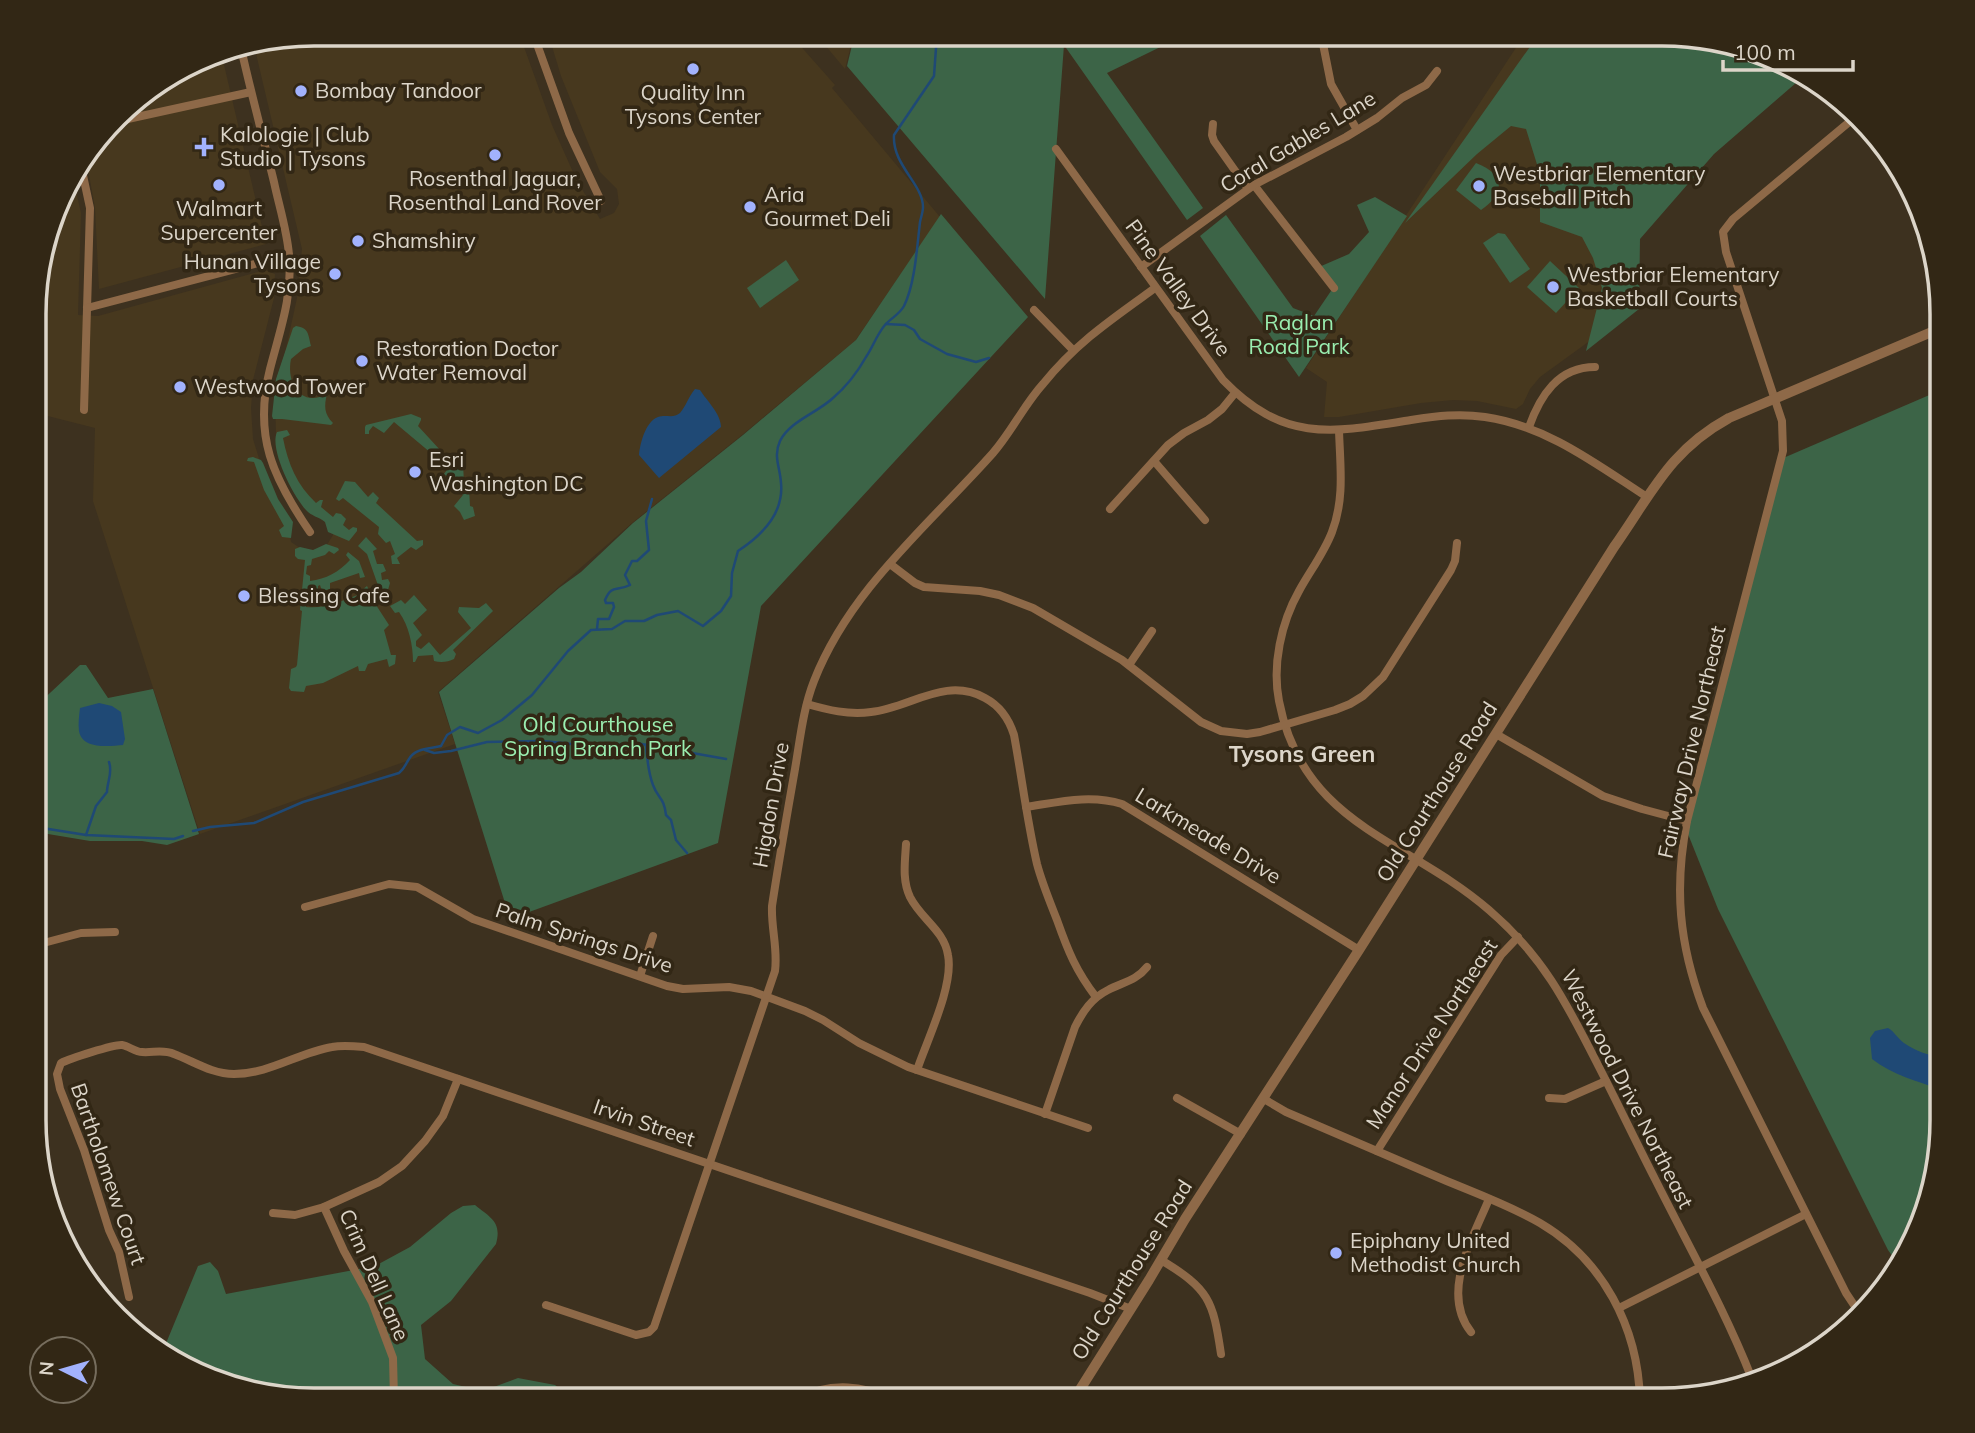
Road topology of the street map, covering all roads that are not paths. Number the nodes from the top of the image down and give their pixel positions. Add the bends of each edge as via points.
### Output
1 (538, 46) edge
2 (1323, 46) edge
3 (243, 55) edge
4 (1437, 71) dead end
5 (251, 92) junction
6 (130, 119) edge
7 (1849, 122) edge
8 (1213, 124) dead end
9 (1357, 130) junction
10 (1056, 149) dead end
11 (83, 177) edge
12 (1251, 187) junction
13 (601, 201) dead end
14 (289, 255) junction
15 (1141, 267) junction
16 (1156, 288) junction
17 (1334, 288) dead end
18 (87, 308) junction
19 (1034, 310) dead end
20 (1930, 333) edge
21 (1073, 350) junction
22 (1595, 367) dead end
23 (1235, 393) junction
24 (1775, 398) junction
25 (84, 410) dead end
26 (1529, 427) junction
27 (1339, 430) junction
28 (1154, 460) junction
29 (1647, 497) junction
30 (1110, 509) dead end
31 (1205, 520) dead end
32 (310, 532) dead end
33 (1457, 543) dead end
34 (890, 564) junction
35 (1152, 631) dead end
36 (1129, 665) junction
37 (807, 704) junction
38 (1285, 725) junction
39 (1496, 734) junction
40 (1026, 807) junction
41 (1687, 821) junction
42 (906, 844) dead end
43 (1417, 860) junction
44 (305, 907) dead end
45 (115, 932) dead end
46 (653, 936) dead end
47 (1518, 937) junction
48 (46, 942) edge
49 (1359, 950) junction
50 (1147, 967) dead end
51 (640, 976) junction
52 (767, 997) junction
53 (1096, 997) junction
54 (141, 1053) joint
55 (917, 1070) junction
56 (458, 1079) junction
57 (1606, 1081) junction
58 (1177, 1098) dead end
59 (1549, 1098) dead end
60 (1264, 1099) junction
61 (1045, 1114) junction
62 (1088, 1129) dead end
63 (1241, 1134) junction
64 (1377, 1151) junction
65 (710, 1165) junction
66 (1489, 1199) junction
67 (324, 1207) junction
68 (273, 1213) dead end
69 (1806, 1214) junction
70 (1161, 1260) junction
71 (1699, 1267) junction
72 (129, 1297) dead end
73 (547, 1305) dead end
74 (1854, 1305) edge
75 (1619, 1308) junction
76 (1131, 1309) junction
77 (1471, 1332) dead end
78 (1221, 1354) dead end
79 (1749, 1372) edge
80 (394, 1388) edge
81 (841, 1388) edge
82 (858, 1388) edge
83 (1081, 1388) edge
84 (1639, 1388) edge

1 - 13 street via 569,133
2 - 9 street via 1331,84
3 - 5 street
4 - 9 street, Coral Gables Lane via 1426,85
5 - 6 street
5 - 14 street
7 - 24 street, Fairway Drive Northeast via 1723,232
8 - 12 street via 1214,141
9 - 12 street, Coral Gables Lane
10 - 15 street, Pine Valley Drive
11 - 18 street via 90,208
12 - 15 street, Coral Gables Lane
12 - 17 street
14 - 18 street
14 - 32 street via 288,304 266,388 264,428 275,472
15 - 16 street, Pine Valley Drive
16 - 21 street, Higdon Drive
16 - 23 street, Pine Valley Drive
18 - 25 street
19 - 21 street
20 - 24 street, Old Courthouse Road
21 - 34 street, Higdon Drive via 994,451
22 - 26 street via 1570,372 1550,387 1536,405
23 - 27 street, Pine Valley Drive via 1279,421
23 - 28 street via 1222,409 1184,433
24 - 29 street, Old Courthouse Road via 1704,433 1669,466
24 - 41 street, Fairway Drive Northeast via 1784,430 1783,451
26 - 27 street, Pine Valley Drive via 1456,414
26 - 29 street, Pine Valley Drive
27 - 38 street, Westwood Drive Northeast via 1342,477 1338,511 1325,548 1290,609 1279,646 1277,681
28 - 30 street
28 - 31 street
29 - 39 street, Old Courthouse Road
33 - 38 street via 1451,570 1374,687 1350,704
34 - 36 street via 924,587 980,590 1016,601
34 - 37 street, Higdon Drive via 838,631
35 - 36 street
36 - 38 street via 1201,722 1221,731 1247,734
37 - 40 street via 835,712 864,713 940,691 974,692 997,706 1011,724
37 - 52 street, Higdon Drive via 772,905 776,962
38 - 43 street, Westwood Drive Northeast via 1306,771 1330,801
39 - 41 street via 1603,796
39 - 43 street, Old Courthouse Road
40 - 49 street, Larkmeade Drive via 1079,798 1122,804
40 - 53 street via 1044,887 1072,960
41 - 69 street, Fairway Drive Northeast via 1679,893 1693,980 1713,1030
42 - 55 street via 908,891 940,934 949,966
43 - 47 street, Westwood Drive Northeast via 1486,907
43 - 49 street, Old Courthouse Road
44 - 51 street, Palm Springs Drive via 403,884 417,887 473,919
45 - 48 street via 81,933
46 - 51 street
47 - 57 street, Westwood Drive Northeast via 1565,1000
47 - 64 street, Manor Drive Northeast via 1501,955
49 - 60 street, Old Courthouse Road
50 - 53 street via 1133,980
51 - 52 street, Palm Springs Drive via 684,989 729,987
52 - 55 street, Palm Springs Drive via 804,1011 879,1055
52 - 65 street, Higdon Drive
53 - 61 street via 1075,1027
54 - 56 street, Irvin Street via 170,1052 210,1070 234,1074 274,1067 332,1047 364,1047
54 - 72 street, Bartholomew Court via 122,1045 66,1060 57,1074 119,1252
55 - 61 street, Palm Springs Drive
56 - 65 street, Irvin Street
56 - 67 street via 443,1115 402,1166
57 - 59 street via 1565,1099
57 - 71 street, Westwood Drive Northeast
58 - 63 street
60 - 63 street, Old Courthouse Road
60 - 64 street
61 - 62 street, Palm Springs Drive
63 - 70 street, Old Courthouse Road
64 - 66 street
65 - 73 street, Higdon Drive via 649,1332 636,1335
65 - 76 street, Irvin Street
66 - 75 street via 1561,1237 1603,1280
66 - 77 street via 1460,1277 1459,1307
67 - 68 street via 295,1215
67 - 80 street, Crim Dell Lane via 372,1302 393,1359
69 - 71 street
69 - 74 street, Fairway Drive Northeast
70 - 76 street, Old Courthouse Road
70 - 78 street via 1190,1278 1207,1297
71 - 75 street
71 - 79 street, Westwood Drive Northeast
75 - 84 street via 1633,1344
76 - 83 street, Old Courthouse Road
81 - 82 street

